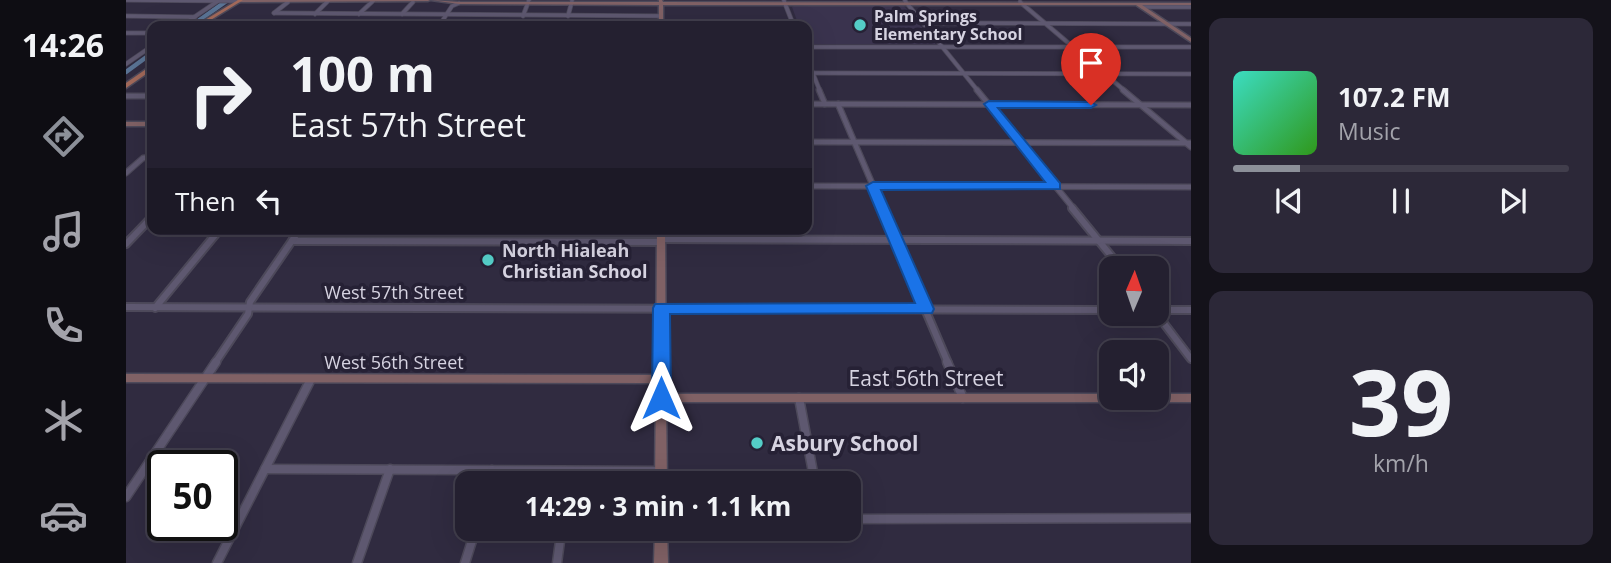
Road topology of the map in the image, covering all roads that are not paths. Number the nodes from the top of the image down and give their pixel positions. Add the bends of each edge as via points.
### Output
1 (127, 0) edge
2 (420, 0) edge
3 (431, 0) edge
4 (218, 1) edge
5 (240, 1) edge
6 (329, 1) edge
7 (373, 1) edge
8 (288, 2) junction
9 (413, 2) junction
10 (528, 2) edge
11 (572, 2) edge
12 (661, 2) edge
13 (906, 2) edge
14 (453, 3) edge
15 (616, 3) junction
16 (784, 3) edge
17 (1021, 3) junction
18 (1137, 5) junction
19 (1191, 5) edge
20 (315, 14) junction
21 (359, 14) junction
22 (402, 14) junction
23 (446, 15) junction
24 (126, 16) edge
25 (523, 16) junction
26 (568, 16) junction
27 (614, 16) junction
28 (661, 16) junction
29 (195, 17) junction
30 (189, 21) edge
31 (212, 21) edge
32 (442, 21) edge
33 (661, 21) edge
34 (791, 21) edge
35 (924, 23) junction
36 (1045, 24) junction
37 (1167, 24) junction
38 (1191, 24) edge
39 (126, 33) edge
40 (147, 33) edge
41 (1191, 40) edge
42 (812, 47) edge
43 (943, 47) junction
44 (1073, 47) junction
45 (1191, 47) edge
46 (147, 49) edge
47 (147, 63) edge
48 (126, 64) edge
49 (147, 73) edge
50 (812, 73) edge
51 (967, 74) junction
52 (1104, 74) junction
53 (1191, 74) edge
54 (812, 77) edge
55 (126, 78) edge
56 (126, 86) edge
57 (126, 96) edge
58 (147, 96) edge
59 (812, 104) edge
60 (825, 104) junction
61 (838, 104) junction
62 (989, 104) junction
63 (1141, 105) junction
64 (1191, 105) edge
65 (126, 124) edge
66 (147, 124) edge
67 (812, 142) edge
68 (853, 142) junction
69 (1019, 142) junction
70 (1189, 144) edge
71 (147, 158) edge
72 (126, 173) edge
73 (812, 186) edge
74 (873, 186) junction
75 (1055, 186) junction
76 (1191, 187) edge
77 (147, 222) edge
78 (215, 235) edge
79 (296, 235) edge
80 (661, 235) edge
81 (292, 241) junction
82 (661, 241) junction
83 (897, 241) junction
84 (1100, 241) junction
85 (1191, 241) edge
86 (126, 244) edge
87 (1112, 256) edge
88 (126, 307) edge
89 (251, 307) junction
90 (155, 308) junction
91 (661, 308) junction
92 (926, 309) junction
93 (1099, 310) edge
94 (1191, 310) edge
95 (1169, 311) edge
96 (1166, 326) edge
97 (1191, 359) edge
98 (126, 378) edge
99 (206, 379) junction
100 (312, 379) junction
101 (661, 379) junction
102 (661, 398) junction
103 (799, 398) junction
104 (963, 398) junction
105 (1191, 398) edge
106 (265, 469) junction
107 (390, 469) junction
108 (492, 470) joint
109 (579, 471) edge
110 (661, 471) edge
111 (813, 471) edge
112 (126, 497) edge
113 (1191, 518) edge
114 (861, 519) edge
115 (472, 541) edge
116 (560, 541) edge
117 (661, 541) edge
118 (217, 563) edge
119 (357, 563) edge
120 (466, 563) edge
121 (556, 563) edge
122 (661, 563) edge

1 - 4 street
2 - 9 main road
3 - 9 main road
3 - 14 main road
4 - 5 street
4 - 29 street
5 - 8 main road
5 - 31 main road
6 - 7 main road
6 - 8 main road
6 - 20 street
7 - 9 main road
7 - 21 street
8 - 20 street via 274,13
9 - 22 street
10 - 11 main road
10 - 14 main road
10 - 14 main road
10 - 25 street
11 - 12 main road
11 - 15 main road
11 - 26 street
12 - 15 main road
12 - 16 main road
12 - 28 main road
13 - 16 main road
13 - 17 main road
13 - 35 street
14 - 23 street
15 - 27 street
16 - 34 street
17 - 18 main road
17 - 36 street
18 - 19 main road
18 - 37 main road
20 - 21 street
21 - 22 street
22 - 23 street
23 - 25 street
23 - 32 street
24 - 29 street
25 - 26 street
26 - 27 street
27 - 28 street
28 - 33 main road
29 - 30 street
35 - 36 street
35 - 43 street
36 - 37 street
36 - 44 street
37 - 38 street
37 - 41 main road
39 - 40 street
42 - 43 street
43 - 44 street
43 - 51 street
44 - 45 street
44 - 52 street
46 - 48 street
47 - 55 main road
49 - 56 main road
50 - 51 street
51 - 52 street
51 - 62 street
52 - 53 street
52 - 63 street
54 - 60 street
57 - 58 street
59 - 60 street
60 - 61 street
61 - 62 street
61 - 68 street
62 - 63 street
62 - 69 street
63 - 64 street
63 - 70 street
65 - 66 main road
67 - 68 street
68 - 69 street
68 - 74 street
69 - 70 street
69 - 75 street
71 - 72 street
73 - 74 street
74 - 75 street
74 - 83 street
75 - 76 street
75 - 84 street
77 - 86 street
78 - 90 street
79 - 81 street
80 - 82 main road
81 - 82 street
81 - 89 street
82 - 83 street
82 - 91 main road
83 - 84 street
83 - 92 street
84 - 85 street
84 - 87 street
88 - 90 street, West 57th Street
89 - 90 street, West 57th Street
89 - 91 street, West 57th Street
89 - 99 street
91 - 92 street, West 57th Street
91 - 101 main road
92 - 93 street, West 57th Street
92 - 104 street
94 - 95 street
96 - 97 street
98 - 99 main road, West 56th Street
99 - 100 main road, West 56th Street
99 - 112 street
100 - 101 main road, West 56th Street
100 - 106 street
101 - 102 main road
102 - 103 main road, East 56th Street
102 - 110 main road
103 - 104 main road, East 56th Street
103 - 111 street
104 - 105 main road, East 56th Street
106 - 107 street
106 - 118 street
107 - 108 street
107 - 119 street
108 - 109 street
113 - 114 street
115 - 120 street
116 - 121 street
117 - 122 main road

